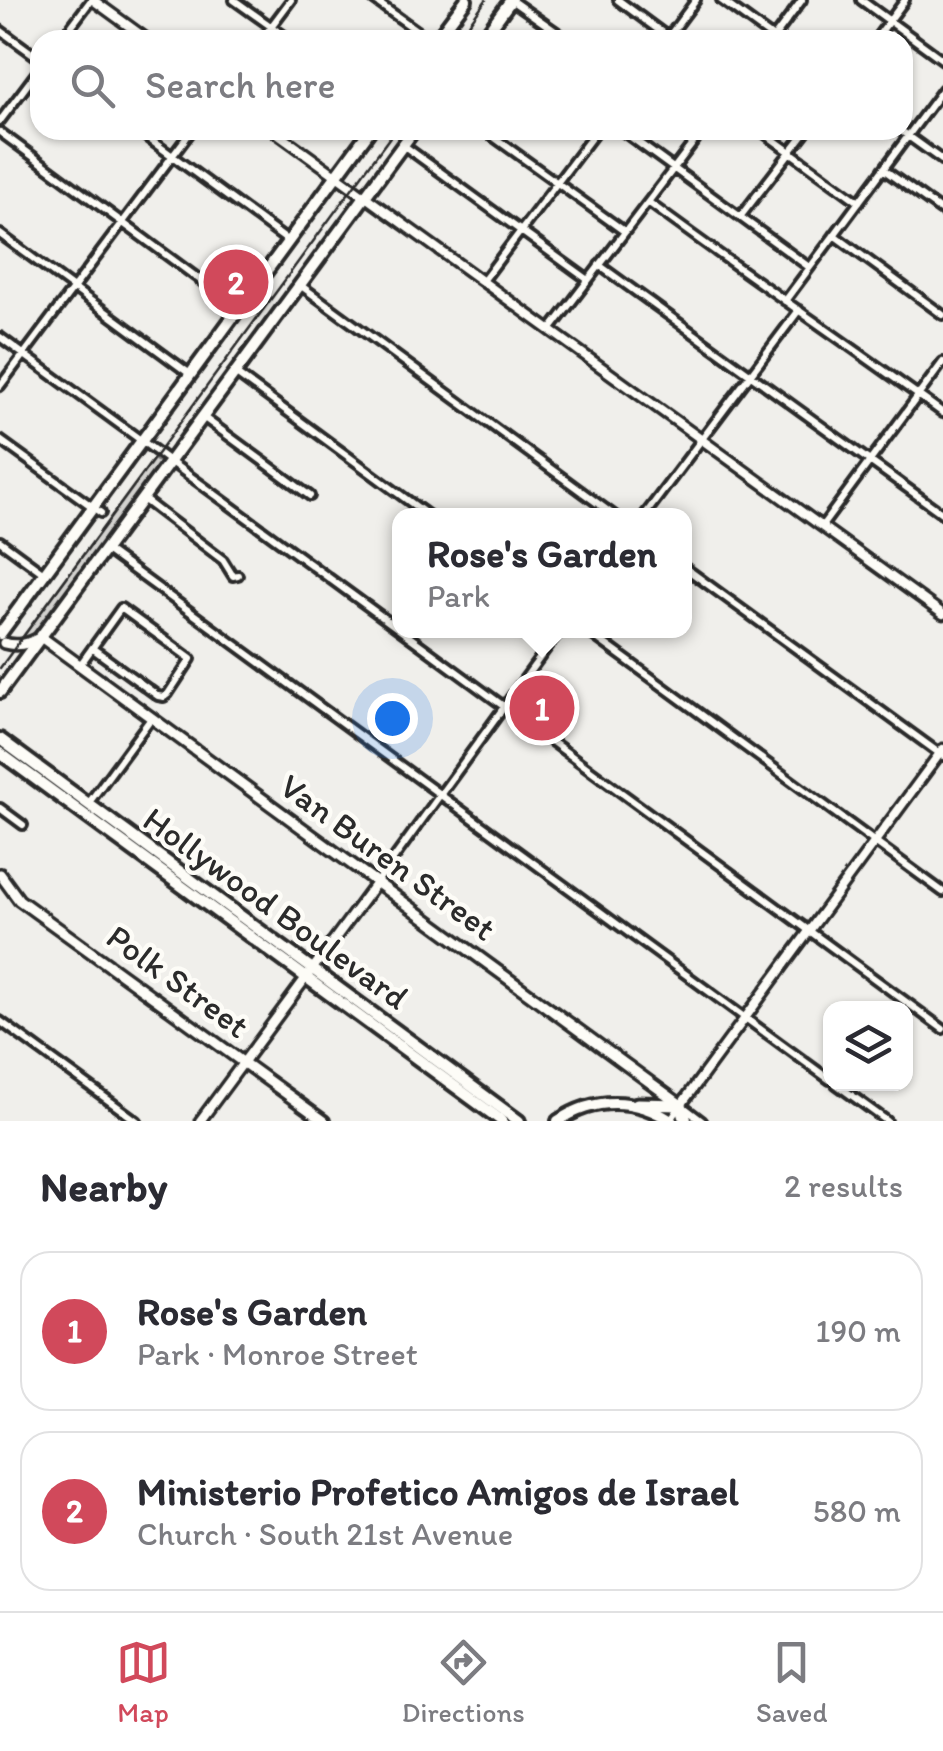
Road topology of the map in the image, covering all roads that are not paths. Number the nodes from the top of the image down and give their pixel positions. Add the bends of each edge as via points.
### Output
1 (92, 0) edge
2 (234, 0) edge
3 (291, 0) edge
4 (374, 0) edge
5 (466, 0) edge
6 (512, 0) edge
7 (618, 0) edge
8 (696, 0) edge
9 (721, 0) edge
10 (802, 0) edge
11 (860, 0) edge
12 (906, 0) edge
13 (890, 21) junction
14 (271, 26) junction
15 (0, 30) edge
16 (69, 30) edge
17 (134, 30) edge
18 (268, 30) edge
19 (276, 30) edge
20 (418, 30) edge
21 (441, 30) edge
22 (490, 30) edge
23 (554, 30) edge
24 (656, 30) edge
25 (674, 30) edge
26 (762, 30) edge
27 (780, 30) edge
28 (883, 30) edge
29 (902, 30) edge
30 (913, 38) edge
31 (30, 52) edge
32 (943, 60) edge
33 (30, 81) edge
34 (943, 89) edge
35 (0, 121) edge
36 (913, 128) edge
37 (0, 132) edge
38 (150, 140) edge
39 (185, 140) edge
40 (286, 140) edge
41 (363, 140) edge
42 (407, 140) edge
43 (498, 140) edge
44 (587, 140) edge
45 (634, 140) edge
46 (696, 140) edge
47 (774, 140) edge
48 (799, 140) edge
49 (904, 140) edge
50 (913, 140) edge
51 (403, 145) junction
52 (790, 152) junction
53 (173, 156) junction
54 (943, 161) edge
55 (883, 168) junction
56 (673, 170) junction
57 (336, 176) junction
58 (557, 182) junction
59 (364, 196) junction
60 (648, 202) junction
61 (859, 202) junction
62 (943, 212) edge
63 (740, 217) junction
64 (122, 223) junction
65 (520, 231) junction
66 (624, 231) junction
67 (0, 234) edge
68 (834, 235) junction
69 (288, 241) junction
70 (598, 265) junction
71 (809, 266) junction
72 (483, 280) junction
73 (587, 280) junction
74 (299, 284) junction
75 (74, 288) junction
76 (784, 301) junction
77 (238, 308) junction
78 (799, 310) junction
79 (943, 315) edge
80 (551, 329) junction
81 (0, 337) edge
82 (24, 355) junction
83 (943, 362) edge
84 (234, 372) junction
85 (190, 374) junction
86 (750, 374) junction
87 (0, 386) edge
88 (919, 396) junction
89 (943, 413) edge
90 (202, 417) junction
91 (702, 438) junction
92 (0, 440) edge
93 (142, 442) junction
94 (169, 462) junction
95 (870, 462) junction
96 (310, 496) dead end
97 (142, 498) junction
98 (418, 508) edge
99 (604, 508) edge
100 (650, 508) edge
101 (97, 511) junction
102 (943, 514) edge
103 (822, 526) junction
104 (0, 540) edge
105 (105, 549) junction
106 (692, 573) edge
107 (45, 574) junction
108 (238, 576) dead end
109 (943, 614) edge
110 (392, 624) edge
111 (41, 636) junction
112 (411, 638) edge
113 (554, 638) edge
114 (597, 638) edge
115 (1, 639) edge
116 (92, 648) junction
117 (80, 665) junction
118 (12, 677) junction
119 (0, 692) edge
120 (504, 707) junction
121 (152, 717) junction
122 (0, 741) edge
123 (0, 752) edge
124 (942, 753) edge
125 (22, 760) junction
126 (441, 794) junction
127 (88, 804) junction
128 (0, 808) edge
129 (23, 824) dead end
130 (874, 842) junction
131 (0, 874) edge
132 (376, 883) junction
133 (0, 886) edge
134 (943, 892) edge
135 (20, 900) junction
136 (229, 921) junction
137 (256, 928) junction
138 (810, 931) junction
139 (309, 973) junction
140 (746, 1018) junction
141 (0, 1021) edge
142 (943, 1029) edge
143 (244, 1062) junction
144 (823, 1075) edge
145 (845, 1091) edge
146 (637, 1104) junction
147 (681, 1106) junction
148 (137, 1121) edge
149 (200, 1121) edge
150 (324, 1121) edge
151 (502, 1121) edge
152 (520, 1121) edge
153 (558, 1121) edge
154 (671, 1121) edge
155 (686, 1121) edge
156 (702, 1121) edge
157 (886, 1121) edge

1 - 16 street
1 - 17 street
2 - 14 street
3 - 14 street
4 - 20 street
5 - 21 main road
6 - 22 main road
6 - 23 street
7 - 24 street
8 - 25 street
9 - 26 street
10 - 27 street
11 - 13 street
12 - 13 street
13 - 28 street
13 - 29 street
14 - 18 street
14 - 19 street
15 - 31 street
30 - 32 street
33 - 35 street
34 - 36 street
37 - 64 street
38 - 53 street
39 - 53 street
40 - 57 street
41 - 57 main road
42 - 51 main road
43 - 58 street
44 - 58 street
45 - 56 street
46 - 56 street
47 - 52 street
48 - 52 street
49 - 55 street
50 - 54 street
51 - 59 main road
51 - 65 street
52 - 61 street
52 - 63 street
53 - 64 street
53 - 69 street
55 - 61 street
55 - 62 street
56 - 60 street
56 - 63 street
57 - 59 street
57 - 69 main road
58 - 65 street
58 - 66 street
59 - 72 street
59 - 74 main road
60 - 66 street
60 - 76 street
61 - 68 street
63 - 71 street
64 - 75 street
64 - 77 street
65 - 72 street
65 - 73 street
66 - 70 street
67 - 75 street
68 - 71 street
68 - 79 street
69 - 77 main road
70 - 73 street
70 - 86 street
71 - 76 street
72 - 80 street
73 - 80 street
74 - 84 main road
74 - 99 street
75 - 82 street
75 - 85 street
76 - 78 street
77 - 85 main road
78 - 86 street
78 - 88 street
80 - 91 street
81 - 82 street
82 - 87 street
82 - 93 street
83 - 88 street
84 - 90 main road
84 - 98 street
85 - 93 main road
86 - 91 street
86 - 95 street
88 - 89 street
88 - 95 street
90 - 94 main road
90 - 96 street
91 - 100 street
91 - 103 street
92 - 101 street
93 - 94 street
93 - 101 main road
94 - 97 main road
94 - 110 street
95 - 102 street
95 - 103 street
97 - 105 main road
97 - 108 street
101 - 107 main road
103 - 109 street
104 - 107 street
105 - 111 main road
105 - 126 street
106 - 124 street
107 - 115 main road
111 - 115 main road via 12,646
111 - 117 main road, Van Buren Street
111 - 118 main road
112 - 120 street
113 - 120 street
114 - 130 street
115 - 118 main road via 15,656
116 - 116 street via 164,697 191,659 121,608
116 - 117 street
117 - 121 main road, Van Buren Street
118 - 119 main road
120 - 126 street
120 - 138 street
121 - 127 street
121 - 132 main road, Van Buren Street
122 - 125 main road, Hollywood Boulevard
123 - 125 main road, Hollywood Boulevard
124 - 130 street
125 - 127 main road, Hollywood Boulevard
125 - 136 main road, Hollywood Boulevard
126 - 132 street
126 - 140 street
127 - 137 main road, Hollywood Boulevard
128 - 129 street
130 - 134 street
130 - 138 street
131 - 135 main road
132 - 139 street
132 - 147 main road, Van Buren Street
133 - 135 street, Polk Street
135 - 143 main road, Polk Street
136 - 137 main road
136 - 139 main road, Hollywood Boulevard
137 - 139 main road, Hollywood Boulevard
138 - 140 street
138 - 142 street
139 - 143 street
139 - 151 main road, Hollywood Boulevard
139 - 152 main road, Hollywood Boulevard
140 - 144 street
140 - 147 street
141 - 148 street
143 - 149 street
143 - 150 main road, Polk Street
145 - 157 street
146 - 147 highway
146 - 153 main road via 593,1105
146 - 154 main road
147 - 154 street
147 - 155 highway
147 - 156 street, Van Buren Street

